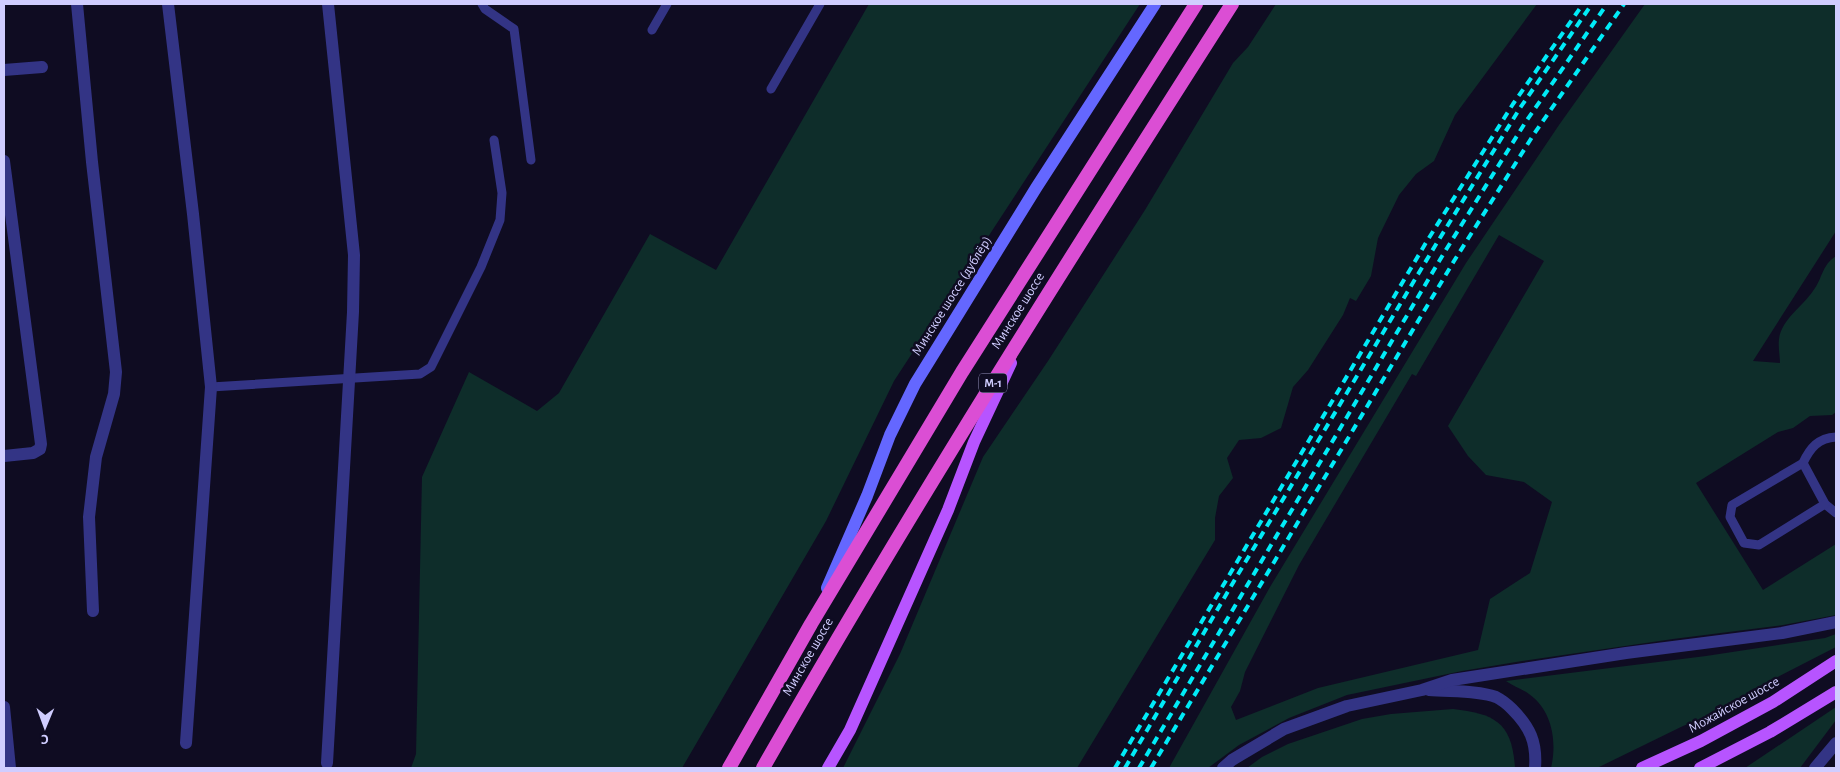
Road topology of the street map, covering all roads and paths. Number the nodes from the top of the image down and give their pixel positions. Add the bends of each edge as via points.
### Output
1 (77, 4) edge
2 (168, 4) edge
3 (328, 4) edge
4 (482, 4) edge
5 (667, 4) edge
6 (820, 4) edge
7 (1155, 4) edge
8 (1196, 4) edge
9 (1232, 4) edge
10 (652, 30) dead end
11 (42, 67) dead end
12 (4, 70) edge
13 (771, 89) dead end
14 (494, 140) dead end
15 (531, 160) dead end
16 (4, 161) edge
17 (1040, 304) junction
18 (349, 378) junction
19 (211, 387) junction
20 (1836, 437) edge
21 (4, 456) edge
22 (1803, 463) junction
23 (1825, 504) junction
24 (1836, 513) edge
25 (93, 611) dead end
26 (1836, 622) edge
27 (811, 624) junction
28 (1836, 661) edge
29 (1422, 690) junction
30 (1836, 692) edge
31 (4, 707) edge
32 (186, 743) dead end
33 (1836, 743) edge
34 (327, 762) dead end
35 (10, 768) edge
36 (729, 768) edge
37 (763, 768) edge
38 (828, 768) edge
39 (1223, 768) edge
40 (1535, 768) edge
41 (1642, 768) edge
42 (1700, 768) edge
43 (1815, 768) edge

1 - 25 street via 116,372 114,394 96,457 89,517
2 - 19 street
3 - 18 street via 354,255
4 - 15 lane via 514,29
5 - 10 lane
6 - 13 lane
7 - 27 main road, Минское шоссе (дублёр) via 915,384 890,435
8 - 27 highway, Минское шоссе / М-1 via 962,372
9 - 17 highway, Минское шоссе / М-1
11 - 12 street
14 - 18 lane via 502,193 500,220 481,267 431,367 420,374
16 - 21 street via 41,444 40,449 33,453
17 - 37 highway, Минское шоссе / М-1
17 - 38 main road via 974,442 948,510 850,730
18 - 19 lane
18 - 34 street
19 - 32 street
20 - 22 lane via 1819,440
22 - 23 lane
22 - 23 lane via 1732,506 1730,517 1744,543 1759,545
23 - 24 lane
26 - 29 street via 1782,633 1452,680
27 - 36 highway, Минское шоссе / М-1
28 - 41 main road, Можайское шоссе via 1772,702 1701,741
29 - 39 street via 1347,706 1284,729
29 - 40 street via 1482,694 1505,702 1527,725 1532,736
30 - 42 main road via 1770,732
31 - 35 street
33 - 43 street

